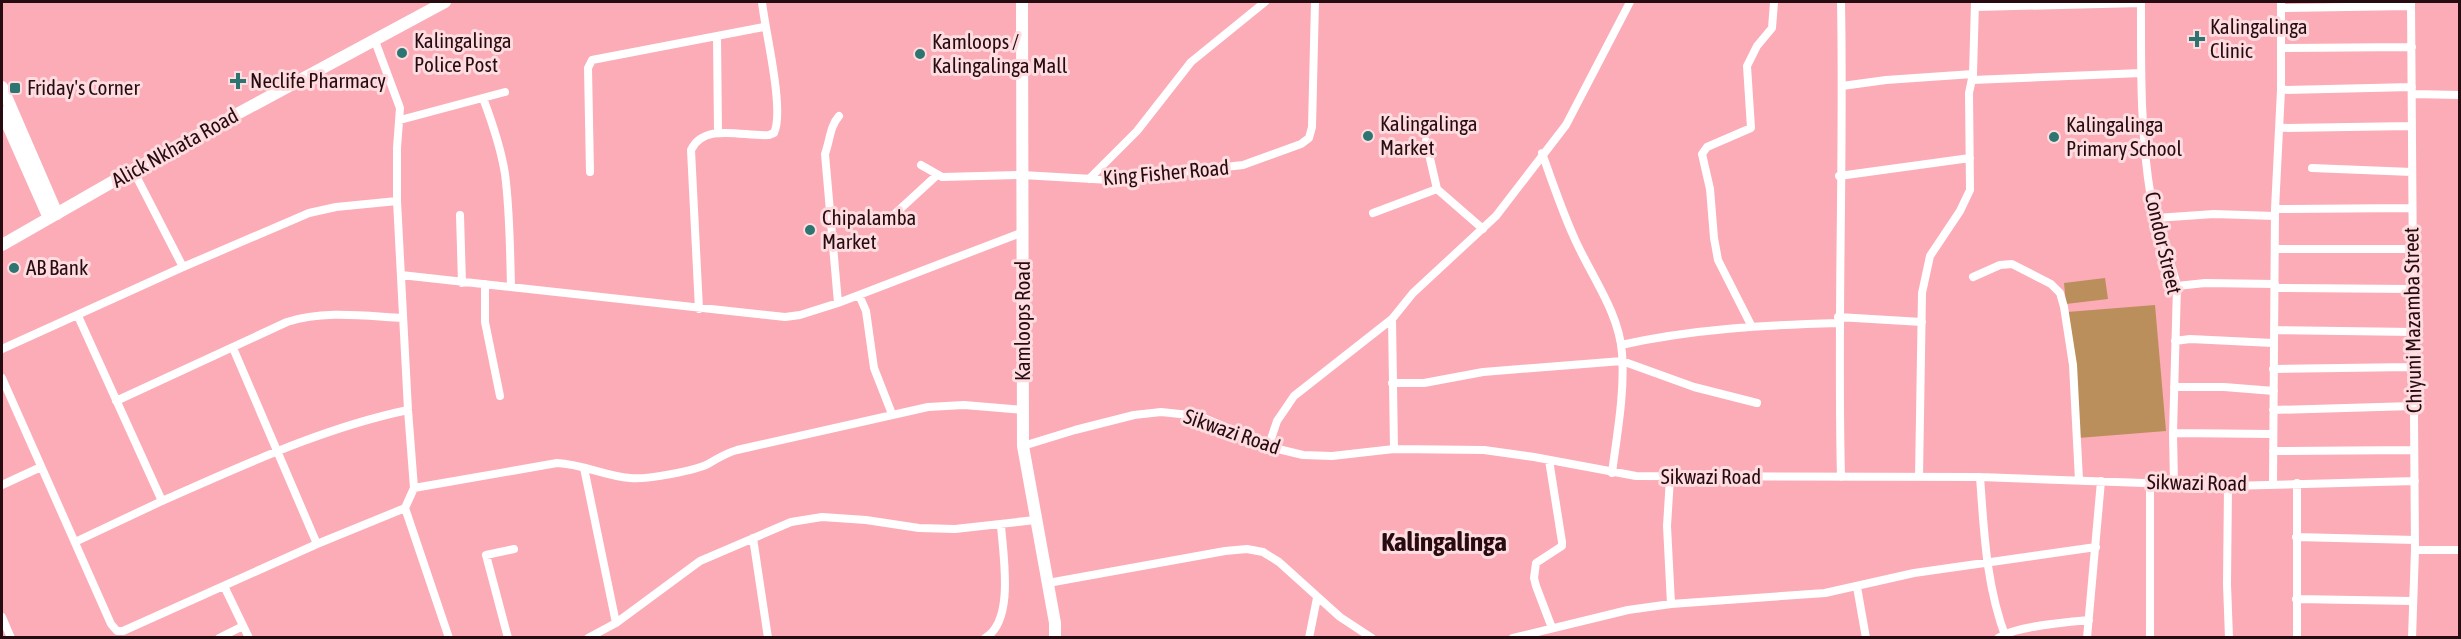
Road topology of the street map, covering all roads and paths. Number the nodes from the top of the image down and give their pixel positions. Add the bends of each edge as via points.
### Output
1 (446, 2) edge
2 (762, 2) edge
3 (1022, 2) edge
4 (1265, 2) edge
5 (1315, 2) edge
6 (1630, 2) edge
7 (1774, 2) edge
8 (1841, 2) edge
9 (2141, 2) edge
10 (1975, 4) edge
11 (2411, 4) edge
12 (2281, 5) edge
13 (764, 27) junction
14 (717, 37) junction
15 (375, 41) junction
16 (2412, 47) junction
17 (2281, 48) junction
18 (2141, 73) junction
19 (1973, 77) junction
20 (1842, 86) junction
21 (2, 87) edge
22 (2281, 90) junction
23 (2412, 91) junction
24 (505, 92) dead end
25 (2460, 95) edge
26 (483, 98) junction
27 (2, 112) edge
28 (838, 116) dead end
29 (400, 120) junction
30 (2412, 126) junction
31 (2279, 128) junction
32 (718, 134) junction
33 (1426, 141) dead end
34 (1542, 153) junction
35 (1970, 158) junction
36 (921, 165) dead end
37 (2312, 168) dead end
38 (133, 170) junction
39 (590, 172) dead end
40 (2412, 172) junction
41 (1022, 175) junction
42 (936, 176) junction
43 (1839, 176) junction
44 (1089, 179) junction
45 (1437, 189) junction
46 (397, 201) junction
47 (2411, 208) junction
48 (2275, 212) junction
49 (1373, 213) dead end
50 (460, 215) dead end
51 (53, 216) junction
52 (2156, 218) junction
53 (886, 222) dead end
54 (1483, 229) junction
55 (1023, 232) junction
56 (2, 245) edge
57 (2276, 249) junction
58 (2411, 249) junction
59 (183, 267) junction
60 (401, 275) junction
61 (1972, 277) dead end
62 (462, 283) junction
63 (485, 285) junction
64 (2177, 286) junction
65 (2275, 286) junction
66 (511, 287) junction
67 (2413, 289) junction
68 (859, 295) junction
69 (838, 303) junction
70 (699, 309) junction
71 (78, 316) junction
72 (404, 318) junction
73 (1392, 319) junction
74 (1838, 320) junction
75 (1922, 322) junction
76 (1752, 327) junction
77 (2274, 330) junction
78 (2414, 332) junction
79 (2175, 341) junction
80 (2273, 343) junction
81 (1621, 345) junction
82 (233, 348) junction
83 (2, 349) edge
84 (1622, 361) junction
85 (2412, 367) junction
86 (2273, 369) junction
87 (2, 378) edge
88 (1392, 383) junction
89 (2174, 387) junction
90 (2274, 391) junction
91 (500, 396) dead end
92 (117, 400) junction
93 (1757, 403) dead end
94 (2414, 406) junction
95 (408, 410) junction
96 (1023, 410) junction
97 (2273, 410) junction
98 (892, 414) junction
99 (2173, 434) junction
100 (2273, 434) junction
101 (1269, 445) junction
102 (1023, 447) junction
103 (1395, 449) junction
104 (2414, 450) junction
105 (276, 451) junction
106 (2273, 451) junction
107 (1549, 460) junction
108 (41, 467) junction
109 (584, 468) junction
110 (1612, 473) junction
111 (1841, 477) junction
112 (1919, 477) junction
113 (1980, 477) junction
114 (1670, 478) junction
115 (2079, 480) junction
116 (2101, 480) junction
117 (2415, 481) junction
118 (2150, 483) junction
119 (2274, 483) junction
120 (2297, 483) junction
121 (2174, 484) junction
122 (2, 485) edge
123 (2228, 486) junction
124 (414, 488) junction
125 (162, 501) junction
126 (405, 508) junction
127 (1035, 520) junction
128 (1001, 525) junction
129 (2296, 537) junction
130 (753, 538) junction
131 (2415, 540) junction
132 (75, 542) junction
133 (317, 544) junction
134 (2096, 548) junction
135 (514, 549) dead end
136 (2415, 549) junction
137 (2460, 550) edge
138 (1987, 563) junction
139 (1048, 583) junction
140 (224, 586) junction
141 (1857, 587) junction
142 (1317, 598) junction
143 (2296, 599) junction
144 (2412, 601) junction
145 (1671, 604) junction
146 (2, 616) edge
147 (2089, 620) junction
148 (616, 623) junction
149 (243, 626) junction
150 (1552, 628) junction
151 (449, 636) edge
152 (2003, 636) edge
153 (11, 638) edge
154 (219, 638) edge
155 (249, 638) edge
156 (437, 638) edge
157 (508, 638) edge
158 (588, 638) edge
159 (768, 638) edge
160 (985, 638) edge
161 (1055, 638) edge
162 (1309, 638) edge
163 (1372, 638) edge
164 (1513, 638) edge
165 (1866, 638) edge
166 (2088, 638) edge
167 (2150, 638) edge
168 (2229, 638) edge
169 (2297, 638) edge
170 (2412, 638) edge

1 - 15 main road, Alick Nkhata Road
2 - 13 street
3 - 41 main road, Kamloops Road
4 - 44 street via 1191,62 1137,131
5 - 44 street, King Fisher Road via 1312,127 1306,142 1243,165
6 - 34 street via 1566,125
7 - 76 street via 1772,28 1747,66 1751,128 1707,147 1702,154 1718,260
8 - 20 street
9 - 10 street
9 - 18 street, Condor Street
10 - 19 street
11 - 12 street
11 - 16 street, Chiyuni Mazamba Street
12 - 17 street
13 - 14 street
13 - 32 street via 778,125 769,135
14 - 32 street
14 - 39 street via 596,58 589,63
15 - 29 street via 396,94
15 - 38 main road, Alick Nkhata Road
16 - 17 street
16 - 23 street, Chiyuni Mazamba Street
17 - 22 street
18 - 19 street
18 - 52 street, Condor Street via 2144,147
19 - 20 street
19 - 35 street via 1969,93
20 - 43 street
21 - 51 main road
22 - 23 street
22 - 31 street
23 - 25 street
23 - 30 street, Chiyuni Mazamba Street
24 - 26 street
26 - 29 street
26 - 66 street via 505,172
27 - 51 main road
28 - 69 street via 832,124 825,154
29 - 46 street
30 - 31 street
30 - 40 street, Chiyuni Mazamba Street
31 - 48 street
32 - 70 street via 703,135 691,150
33 - 45 street
34 - 54 street
34 - 81 street
35 - 43 street
35 - 75 street via 1967,198 1927,264
36 - 42 street
37 - 40 street
38 - 51 main road, Alick Nkhata Road
38 - 59 street
40 - 47 street, Chiyuni Mazamba Street
41 - 42 street, King Fisher Road
41 - 44 street, King Fisher Road
41 - 55 main road, Kamloops Road
42 - 53 street
43 - 74 street
45 - 49 street
45 - 54 street
46 - 59 street via 309,213
46 - 60 street
47 - 48 street
47 - 58 street, Chiyuni Mazamba Street
48 - 52 street
48 - 57 street
50 - 62 street
51 - 56 main road, Alick Nkhata Road
52 - 64 street, Condor Street
54 - 73 street via 1413,293
55 - 68 street
55 - 96 main road, Kamloops Road
57 - 58 street
57 - 65 street
58 - 67 street, Chiyuni Mazamba Street
59 - 71 street
60 - 62 street
60 - 72 street
61 - 115 street via 2000,264 2012,264 2051,284 2060,293 2073,365
62 - 63 street
63 - 66 street
63 - 91 street via 485,322
64 - 65 street
64 - 79 street, Condor Street
65 - 67 street
65 - 77 street
66 - 70 street
67 - 78 street, Chiyuni Mazamba Street
68 - 69 street
68 - 98 street via 866,311 874,368
69 - 70 street via 785,317
71 - 83 street
71 - 92 street
72 - 82 street via 304,316
72 - 95 street
73 - 88 street
73 - 101 street via 1294,396 1277,421
74 - 75 street
74 - 76 street
74 - 111 street
75 - 112 street
76 - 81 street
77 - 78 street
77 - 80 street
78 - 85 street, Chiyuni Mazamba Street
79 - 80 street
79 - 89 street, Condor Street
80 - 86 street
81 - 84 street
82 - 92 street
82 - 105 street
84 - 88 street
84 - 93 street via 1694,387
84 - 110 street
85 - 86 street
85 - 94 street, Chiyuni Mazamba Street
86 - 90 street
87 - 108 street
88 - 103 street
89 - 90 street
89 - 99 street, Condor Street
90 - 97 street
92 - 125 street
94 - 97 street
94 - 104 street, Chiyuni Mazamba Street
95 - 105 street via 355,423
95 - 124 street
96 - 98 street via 940,406
96 - 102 main road, Kamloops Road
97 - 100 street
98 - 109 street via 737,450 707,465 648,478 628,478
99 - 100 street
99 - 121 street, Condor Street
100 - 106 street
101 - 102 street, Sikwazi Road via 1199,416 1161,412 1134,415
101 - 103 street, Sikwazi Road via 1316,456
102 - 127 main road, Kamloops Road
103 - 107 street, Sikwazi Road via 1484,450
104 - 106 street
104 - 117 street, Chiyuni Mazamba Street
105 - 125 street
105 - 133 street
106 - 119 street
107 - 110 street, Sikwazi Road
107 - 150 street via 1562,546 1536,563 1534,578
108 - 122 street
108 - 132 street
109 - 124 street via 570,464 541,465
109 - 148 street
110 - 114 street, Sikwazi Road
111 - 112 street, Sikwazi Road
111 - 114 street, Sikwazi Road
112 - 113 street, Sikwazi Road
113 - 115 street, Sikwazi Road
113 - 138 street
114 - 145 street via 1667,526
115 - 116 street, Sikwazi Road
116 - 118 street, Sikwazi Road
116 - 134 street
117 - 120 street, Sikwazi Road
117 - 131 street, Chiyuni Mazamba Street
118 - 121 street, Sikwazi Road
118 - 167 street
119 - 120 street, Sikwazi Road
119 - 123 street, Sikwazi Road
120 - 129 street
121 - 123 street, Sikwazi Road
123 - 168 street
124 - 126 street
125 - 132 street
126 - 133 street
126 - 151 street
127 - 128 street
127 - 139 main road, Kamloops Road
128 - 130 street via 937,530 812,517
128 - 160 street via 1003,610 998,625
129 - 131 street
129 - 143 street
130 - 148 street via 700,561
130 - 159 street
131 - 136 street, Chiyuni Mazamba Street
132 - 140 street via 117,632
133 - 140 street
134 - 138 street
134 - 147 street
135 - 157 street via 486,555
136 - 137 street
136 - 144 street, Chiyuni Mazamba Street
138 - 141 street via 1914,573
138 - 152 street
139 - 142 street via 1247,549 1263,552 1279,562
139 - 161 main road, Kamloops Road
140 - 149 street
141 - 145 street via 1825,593
141 - 165 street
142 - 162 street
142 - 163 street
143 - 144 street
143 - 169 street
144 - 170 street, Chiyuni Mazamba Street
145 - 150 street
146 - 153 street
147 - 152 street
147 - 166 street
148 - 158 street
149 - 154 street
149 - 155 street
150 - 164 street
151 - 156 street

